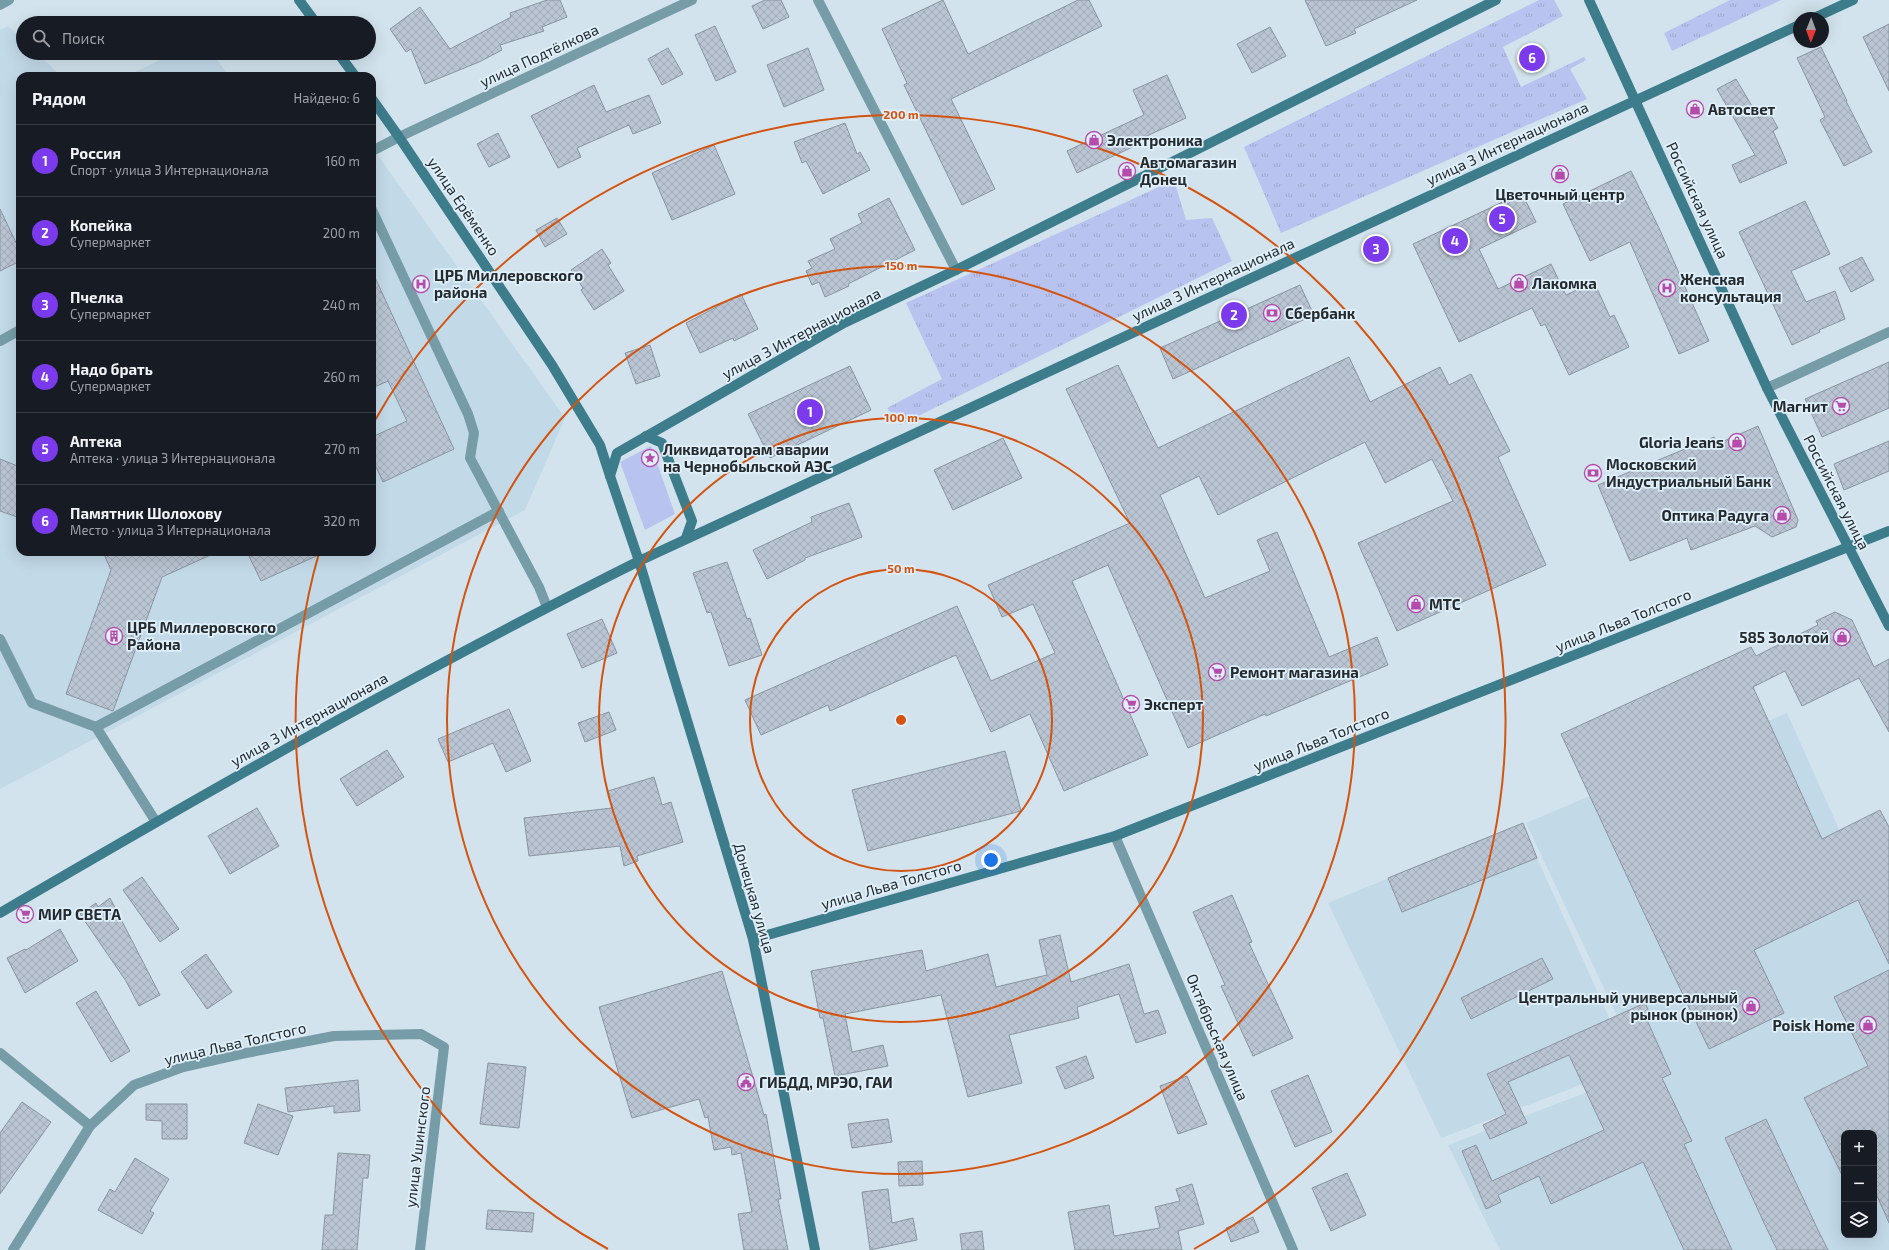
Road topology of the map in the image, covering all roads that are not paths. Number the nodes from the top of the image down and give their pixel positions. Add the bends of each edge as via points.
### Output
1 (9, 0) edge
2 (299, 0) edge
3 (692, 0) edge
4 (818, 0) edge
5 (1496, 0) edge
6 (1589, 0) edge
7 (1852, 0) edge
8 (0, 5) edge
9 (1827, 12) edge
10 (311, 16) edge
11 (1793, 28) edge
12 (343, 60) edge
13 (352, 72) edge
14 (1635, 100) junction
15 (376, 105) edge
16 (399, 137) junction
17 (376, 149) edge
18 (376, 218) edge
19 (956, 270) junction
20 (16, 332) edge
21 (1889, 332) edge
22 (0, 340) edge
23 (1767, 388) junction
24 (646, 436) junction
25 (600, 445) junction
26 (617, 453) junction
27 (610, 476) junction
28 (499, 512) junction
29 (1889, 530) edge
30 (686, 538) junction
31 (1848, 547) junction
32 (639, 561) junction
33 (548, 607) junction
34 (1889, 626) edge
35 (0, 639) edge
36 (96, 727) junction
37 (156, 822) junction
38 (1115, 836) junction
39 (0, 913) edge
40 (753, 939) junction
41 (444, 1047) joint
42 (0, 1053) edge
43 (90, 1126) junction
44 (13, 1250) edge
45 (420, 1250) edge
46 (815, 1250) edge
47 (1293, 1250) edge

1 - 8 street
2 - 10 main road
3 - 16 street, улица Подтёлкова
4 - 19 street
5 - 19 main road, улица 3 Интернационала
6 - 14 main road, Российская улица
7 - 9 main road
11 - 14 main road, улица 3 Интернационала
12 - 13 main road
14 - 23 main road, Российская улица
14 - 30 main road, улица 3 Интернационала
15 - 16 main road, улица Ерёменко
16 - 17 street, улица Подтёлкова
16 - 25 main road, улица Ерёменко via 552,365
18 - 28 street via 468,414 474,433 470,458
19 - 24 main road, улица 3 Интернационала via 844,323
20 - 22 street
21 - 23 street
23 - 31 main road, Российская улица
24 - 26 main road, улица 3 Интернационала
24 - 30 main road via 662,443 692,521
25 - 26 main road
25 - 27 main road, улица Ерёменко
26 - 27 main road
27 - 32 main road
28 - 33 street
28 - 36 street
29 - 31 main road, улица Льва Толстого
30 - 32 main road, улица 3 Интернационала
31 - 34 main road, Российская улица
31 - 38 main road, улица Льва Толстого
32 - 33 main road, улица 3 Интернационала
32 - 40 main road, Донецкая улица
33 - 37 main road, улица 3 Интернационала via 339,718
35 - 36 street via 32,703
36 - 37 street
37 - 39 main road, улица 3 Интернационала
38 - 40 main road, улица Льва Толстого
38 - 47 street, Октябрьская улица
40 - 46 main road, Донецкая улица
41 - 43 street, улица Льва Толстого via 420,1034 334,1036 241,1054 183,1067 134,1085
41 - 45 street, улица Ушинского
42 - 43 street
43 - 44 street, улица Льва Толстого

